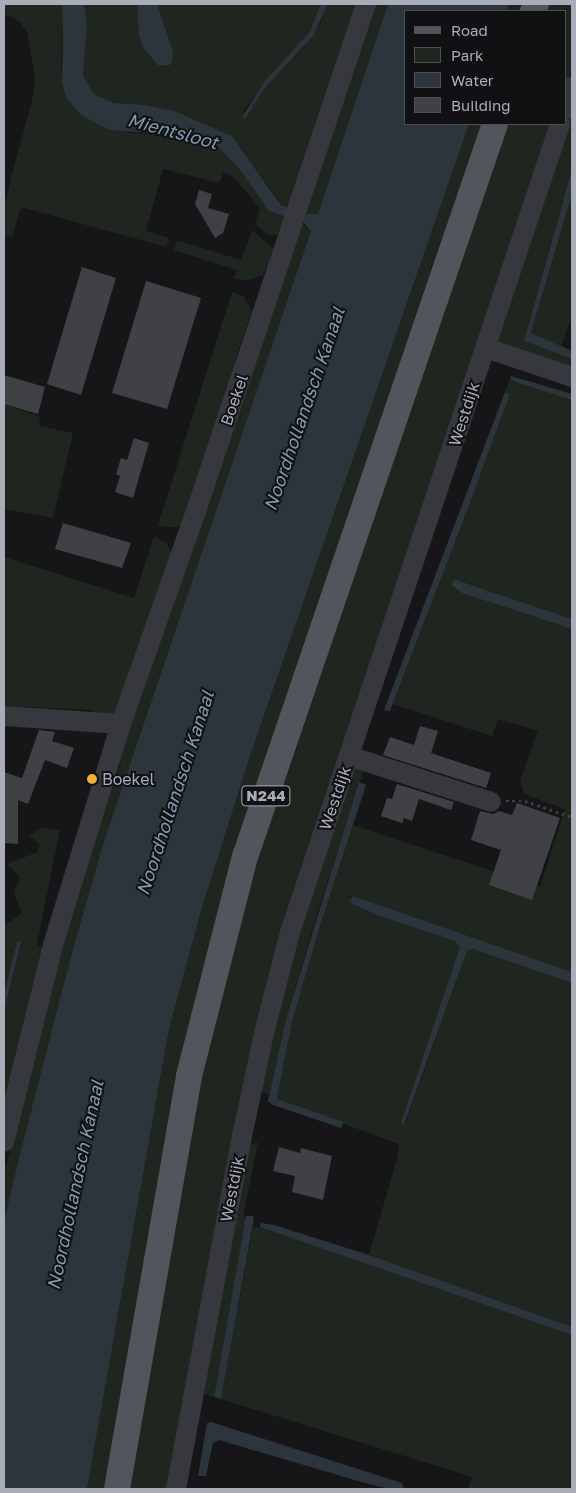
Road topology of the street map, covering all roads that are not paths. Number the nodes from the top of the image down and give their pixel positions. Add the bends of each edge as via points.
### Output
1 (366, 4) edge
2 (572, 87) edge
3 (566, 107) edge
4 (495, 125) edge
5 (560, 125) edge
6 (486, 348) junction
7 (572, 377) edge
8 (4, 716) edge
9 (121, 724) junction
10 (349, 756) junction
11 (492, 802) road end
12 (4, 1142) edge
13 (117, 1489) edge
14 (176, 1489) edge

1 - 9 street, Boekel
2 - 3 street
4 - 13 main road, N244 via 245,857 189,1076
5 - 6 street, Westdijk
6 - 7 street
6 - 10 street, Westdijk
8 - 9 street
9 - 12 street, Boekel via 54,945
10 - 11 street
10 - 14 street, Westdijk via 290,932 265,1029

